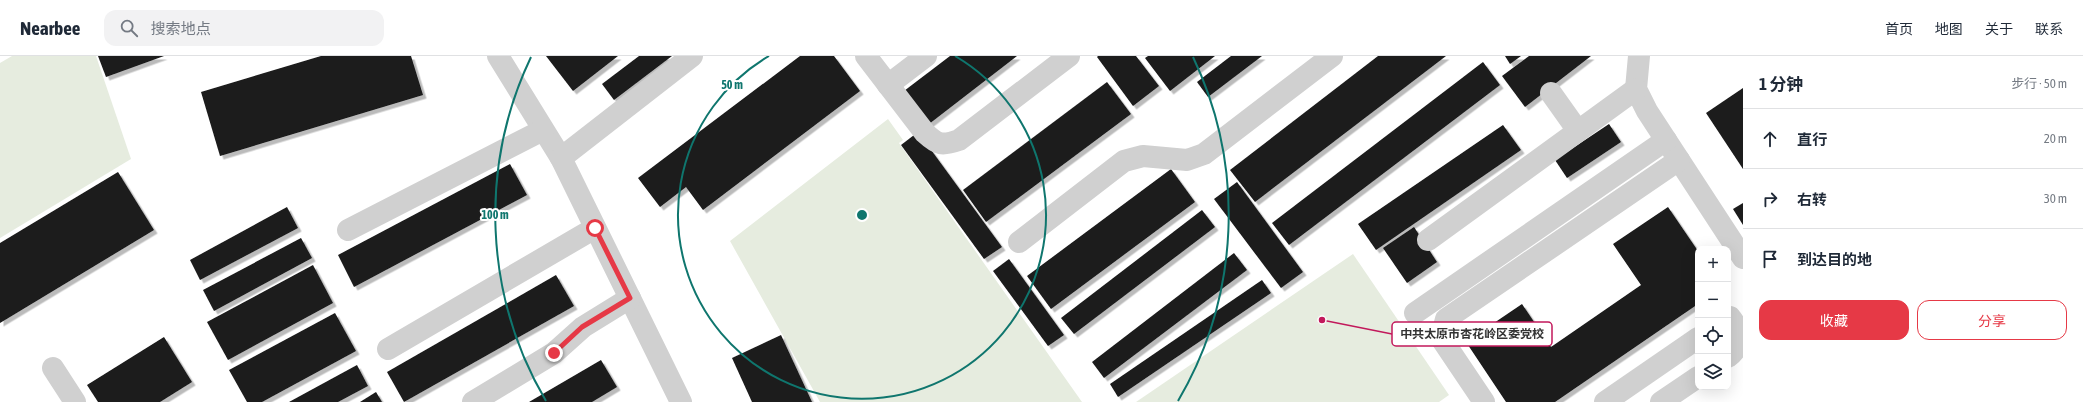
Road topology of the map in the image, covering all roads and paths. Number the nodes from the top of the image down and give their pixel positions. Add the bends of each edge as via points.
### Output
1 (498, 56) edge
2 (692, 56) edge
3 (866, 56) edge
4 (926, 56) edge
5 (1069, 56) edge
6 (1332, 56) edge
7 (1639, 56) edge
8 (888, 85) junction
9 (1636, 89) junction
10 (1551, 93) dead end
11 (543, 130) junction
12 (1578, 131) junction
13 (1666, 140) junction
14 (560, 158) junction
15 (1679, 160) junction
16 (595, 228) junction
17 (348, 230) dead end
18 (1428, 240) dead end
19 (1019, 242) dead end
20 (1743, 258) edge
21 (630, 298) junction
22 (1415, 313) dead end
23 (1734, 314) edge
24 (1695, 340) edge
25 (388, 349) dead end
26 (1730, 354) edge
27 (53, 368) dead end
28 (1695, 379) edge
29 (75, 402) edge
30 (473, 402) edge
31 (681, 402) edge
32 (1484, 402) edge
33 (1605, 402) edge
34 (1661, 402) edge

1 - 11 street
2 - 14 street
3 - 8 street
4 - 8 street
5 - 8 street via 958,140 945,144 935,142 925,133
6 - 19 street via 1204,154 1187,160 1143,156 1124,161
7 - 9 street
9 - 12 street
9 - 13 street
10 - 12 street
11 - 14 street
11 - 17 street
12 - 18 street
13 - 15 street
13 - 22 street
14 - 16 street
15 - 20 street
15 - 32 street via 1446,319 1441,338
16 - 21 street
16 - 25 street
21 - 30 street via 582,327 554,353
21 - 31 street
23 - 26 street via 1739,334 1738,345
24 - 33 street
27 - 29 street
28 - 34 street

